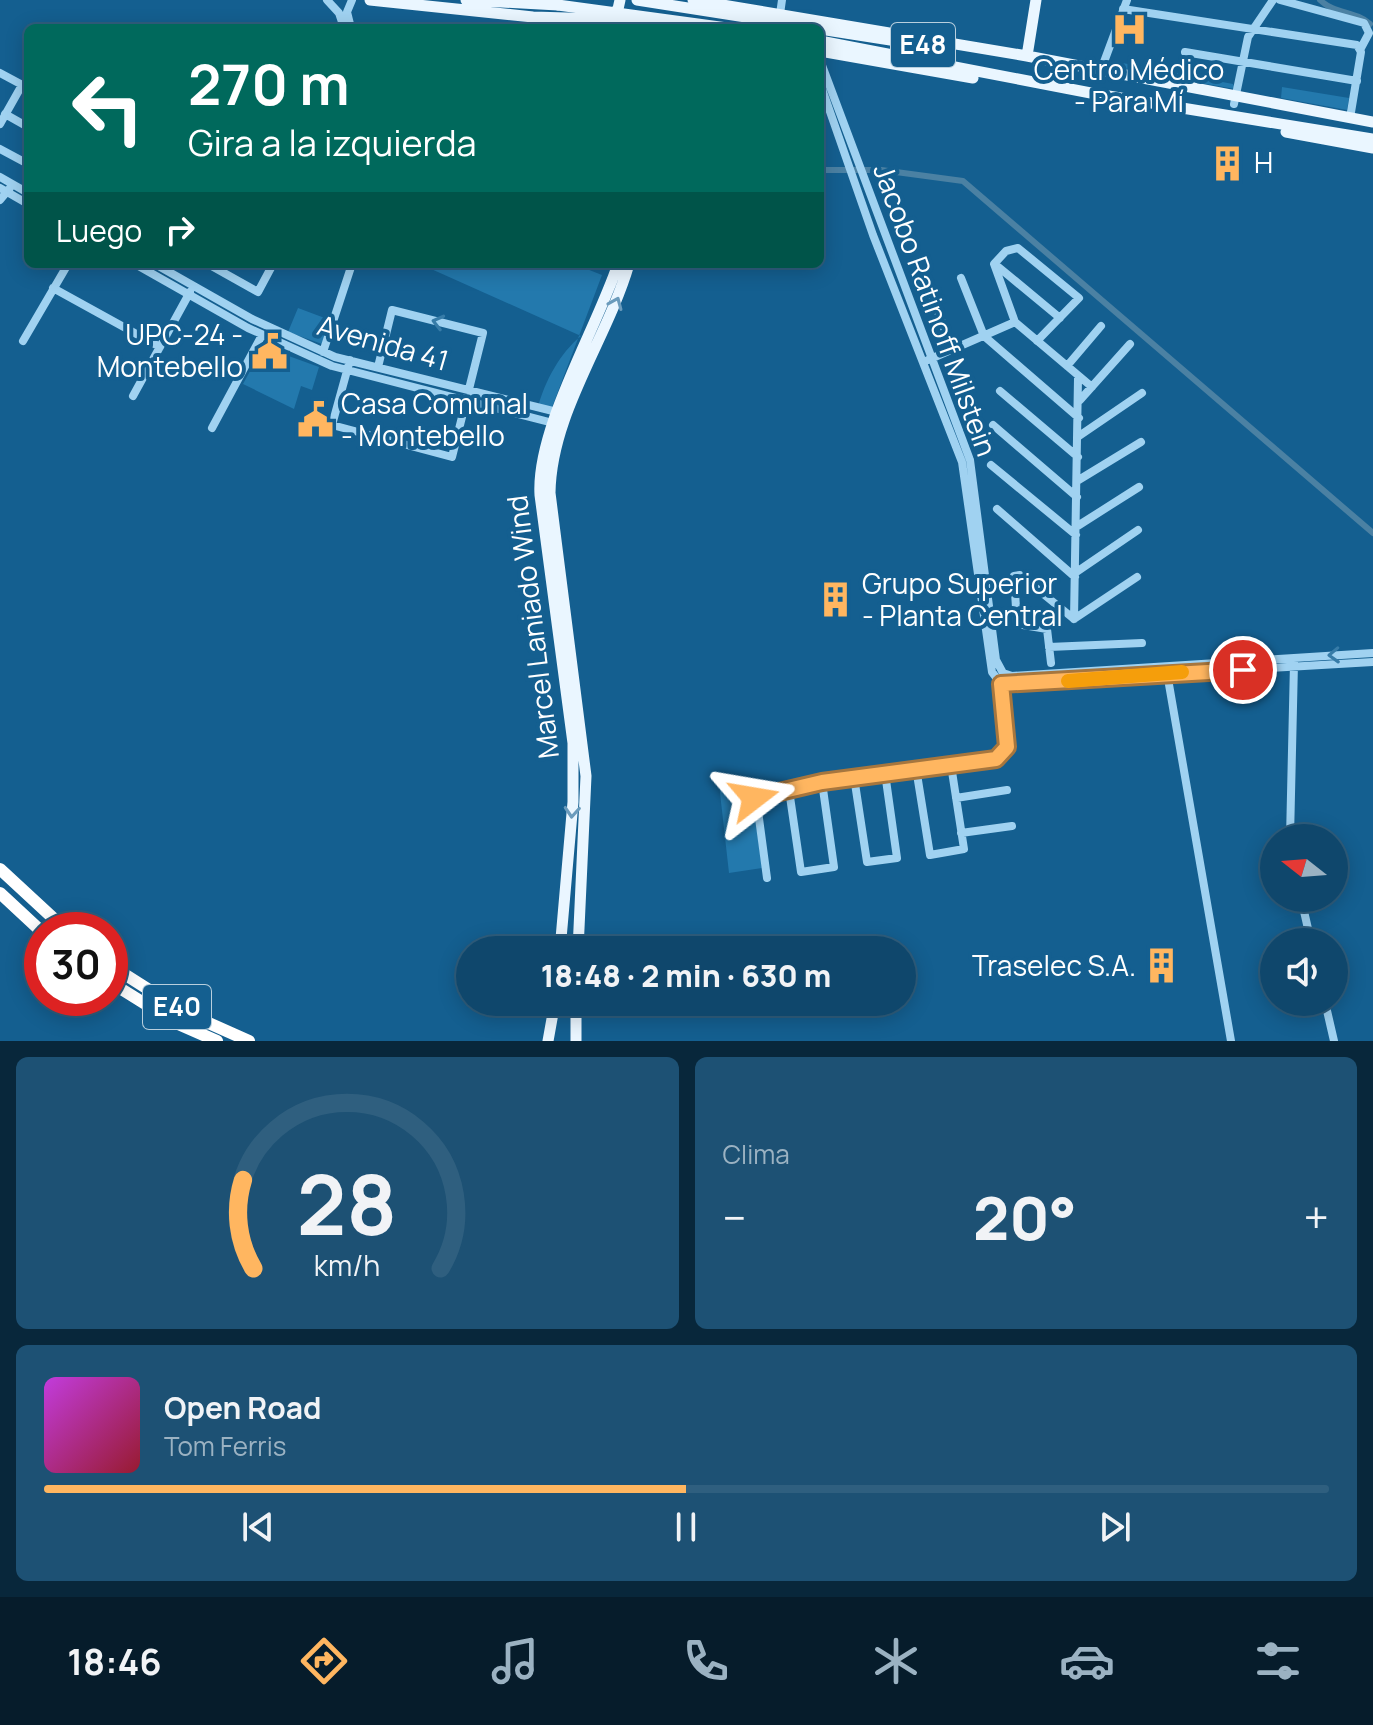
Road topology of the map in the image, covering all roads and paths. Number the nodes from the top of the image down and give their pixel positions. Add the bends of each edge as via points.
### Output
1 (327, 0) edge
2 (352, 0) edge
3 (370, 0) edge
4 (466, 0) edge
5 (620, 0) edge
6 (640, 0) edge
7 (656, 0) edge
8 (693, 0) edge
9 (782, 0) edge
10 (1036, 0) edge
11 (1273, 0) edge
12 (1280, 0) edge
13 (1125, 4) edge
14 (780, 14) junction
15 (606, 20) junction
16 (834, 22) junction
17 (343, 24) edge
18 (350, 24) edge
19 (614, 24) edge
20 (631, 24) edge
21 (648, 24) edge
22 (650, 24) edge
23 (698, 24) edge
24 (790, 24) edge
25 (824, 27) edge
26 (1253, 29) junction
27 (824, 30) edge
28 (853, 34) junction
29 (824, 42) edge
30 (836, 44) junction
31 (824, 48) edge
32 (1361, 48) junction
33 (824, 51) edge
34 (1185, 52) dead end
35 (1027, 58) junction
36 (1242, 62) junction
37 (824, 71) edge
38 (1096, 72) junction
39 (0, 73) edge
40 (1357, 81) junction
41 (24, 86) edge
42 (24, 88) edge
43 (824, 94) edge
44 (1238, 102) junction
45 (1177, 108) junction
46 (1203, 112) junction
47 (5, 114) junction
48 (1190, 115) junction
49 (1226, 116) junction
50 (1350, 118) junction
51 (1373, 122) edge
52 (0, 124) edge
53 (24, 125) edge
54 (1262, 128) junction
55 (1373, 128) edge
56 (1373, 139) edge
57 (1373, 148) edge
58 (0, 149) edge
59 (24, 162) edge
60 (0, 177) edge
61 (7, 188) edge
62 (0, 200) edge
63 (24, 201) edge
64 (994, 264) junction
65 (66, 268) edge
66 (155, 268) edge
67 (215, 268) edge
68 (271, 268) edge
69 (351, 268) edge
70 (617, 268) edge
71 (628, 268) edge
72 (961, 278) dead end
73 (53, 288) junction
74 (929, 288) dead end
75 (191, 290) junction
76 (1060, 318) junction
77 (1015, 322) junction
78 (1101, 326) dead end
79 (262, 335) junction
80 (984, 336) junction
81 (23, 341) dead end
82 (1037, 341) junction
83 (1130, 344) dead end
84 (160, 347) junction
85 (952, 349) junction
86 (323, 352) junction
87 (933, 358) junction
88 (923, 362) junction
89 (349, 365) junction
90 (1067, 366) junction
91 (378, 367) junction
92 (1078, 378) junction
93 (1092, 387) junction
94 (1000, 391) dead end
95 (1142, 393) dead end
96 (468, 395) junction
97 (133, 396) dead end
98 (1080, 401) junction
99 (1079, 418) junction
100 (561, 419) junction
101 (993, 425) dead end
102 (212, 428) dead end
103 (1079, 436) junction
104 (1141, 442) dead end
105 (1078, 457) junction
106 (991, 465) dead end
107 (1077, 481) junction
108 (1139, 487) dead end
109 (1077, 497) junction
110 (997, 509) dead end
111 (1138, 530) dead end
112 (1076, 531) junction
113 (982, 574) junction
114 (1075, 575) junction
115 (1137, 577) dead end
116 (1074, 619) junction
117 (1142, 643) dead end
118 (1049, 647) junction
119 (1373, 653) edge
120 (1294, 656) junction
121 (1373, 662) edge
122 (1051, 663) dead end
123 (1294, 668) junction
124 (1167, 673) junction
125 (1103, 674) junction
126 (1001, 684) junction
127 (951, 765) junction
128 (916, 768) junction
129 (885, 773) junction
130 (854, 777) junction
131 (822, 782) junction
132 (789, 790) junction
133 (1007, 790) dead end
134 (956, 798) junction
135 (1290, 824) edge
136 (1012, 826) dead end
137 (961, 833) junction
138 (0, 869) edge
139 (767, 878) dead end
140 (0, 893) edge
141 (47, 912) edge
142 (24, 915) edge
143 (561, 936) edge
144 (579, 936) edge
145 (128, 976) edge
146 (128, 993) edge
147 (552, 1016) edge
148 (576, 1016) edge
149 (1328, 1016) edge
150 (217, 1041) edge
151 (249, 1041) edge
152 (548, 1041) edge
153 (576, 1041) edge
154 (1231, 1041) edge
155 (1334, 1041) edge

1 - 17 street
2 - 18 street
3 - 15 main road
4 - 23 main road, bridge via 558,5
5 - 15 main road
6 - 21 main road
6 - 24 main road, bridge
7 - 22 main road
8 - 14 main road, E48
9 - 14 street
10 - 35 main road
11 - 26 street
12 - 32 street via 1364,23 1369,33
13 - 26 street
13 - 38 street
14 - 16 main road, E48
15 - 19 main road
15 - 20 main road
16 - 25 main road
16 - 28 main road
16 - 35 main road, E48
26 - 32 street
26 - 36 street
27 - 28 main road, E48
28 - 35 main road, E48
29 - 30 main road, E48
30 - 31 main road
30 - 45 main road, E48
32 - 40 street
33 - 48 main road, E48
34 - 36 street
35 - 38 main road, E48
36 - 40 street
36 - 44 street
37 - 87 street, Jacobo Ratinoff Milstein
38 - 44 main road, E48
38 - 44 main road, E48
39 - 41 street
40 - 50 street
42 - 47 street
43 - 88 street, Jacobo Ratinoff Milstein
44 - 50 main road, E48
44 - 55 main road, E48
45 - 46 main road, E48
45 - 48 main road
46 - 48 main road
46 - 49 main road, E48
47 - 52 street
47 - 53 street
48 - 54 main road, E48
49 - 54 main road
49 - 56 main road, E48
50 - 51 main road, E48
54 - 57 main road, E48
58 - 59 street
60 - 61 street
61 - 62 street
61 - 63 street
64 - 76 street
64 - 76 street via 1018,248 1079,298
64 - 77 street
65 - 73 street
66 - 75 street, Avenida 41
67 - 68 street via 258,292
69 - 86 street
70 - 100 main road, Marcel Laniado Wind
100 -> 71 main road, Marcel Laniado Wind
72 - 80 street
73 - 81 street
73 - 84 street
74 - 85 street
75 - 79 street, Avenida 41
75 - 84 street
75 - 86 street, Avenida 41
76 - 82 street
77 - 80 street
77 - 82 street
78 - 90 street
79 - 89 street, Avenida 41 via 298,353
79 - 102 street
80 - 85 street
80 - 99 street
82 - 90 street
83 - 93 street
84 - 97 street
85 - 87 street
86 - 89 street, Avenida 41
87 - 88 street
87 - 113 street, Jacobo Ratinoff Milstein via 970,460
88 - 113 street, Jacobo Ratinoff Milstein via 962,462
89 - 91 street, Avenida 41
89 - 96 street, Avenida 41
89 - 96 street via 332,425 452,457
90 - 92 street
91 - 96 street, Avenida 41
96 -> 91 street via 483,333 392,310
92 - 93 street
92 - 98 street
93 - 98 street
94 - 105 street
95 - 103 street
96 - 100 street, Avenida 41
98 - 99 street
99 - 103 street
100 -> 143 main road, Marcel Laniado Wind via 539,468 575,773
100 - 144 main road, Marcel Laniado Wind via 550,493 586,776
101 - 109 street
103 - 105 street
104 - 107 street
105 - 107 street
106 - 112 street
107 - 109 street
108 - 112 street
109 - 112 street
110 - 114 street
111 - 114 street
112 - 114 street
113 - 125 street, Jacobo Ratinoff Milstein via 996,660 1003,673
113 - 126 street, Jacobo Ratinoff Milstein via 992,672
114 - 116 street
115 - 116 street
116 - 118 street via 1020,575 1014,576 1017,624 1047,629
117 - 118 street
118 - 122 street
119 -> 120 street
120 - 123 street
120 - 125 street
121 - 123 street
123 - 124 street
123 - 135 street
124 - 125 street
124 - 154 street
125 - 126 street
126 - 127 street, Jacobo Ratinoff Milstein via 1007,747 1003,755
127 - 128 street
127 - 134 street
128 - 129 street
128 - 137 street via 930,855 964,849
129 - 130 street
129 - 130 street via 897,858 867,862
130 - 131 street
131 - 132 street
131 - 132 street via 834,867 801,872
132 - 139 street via 754,798
133 - 134 street
134 - 137 street
136 - 137 street
138 - 141 highway
140 - 142 highway
145 - 151 highway, E40 via 184,1012
146 - 150 highway, E40
147 - 152 main road
148 - 153 main road
149 - 155 street

